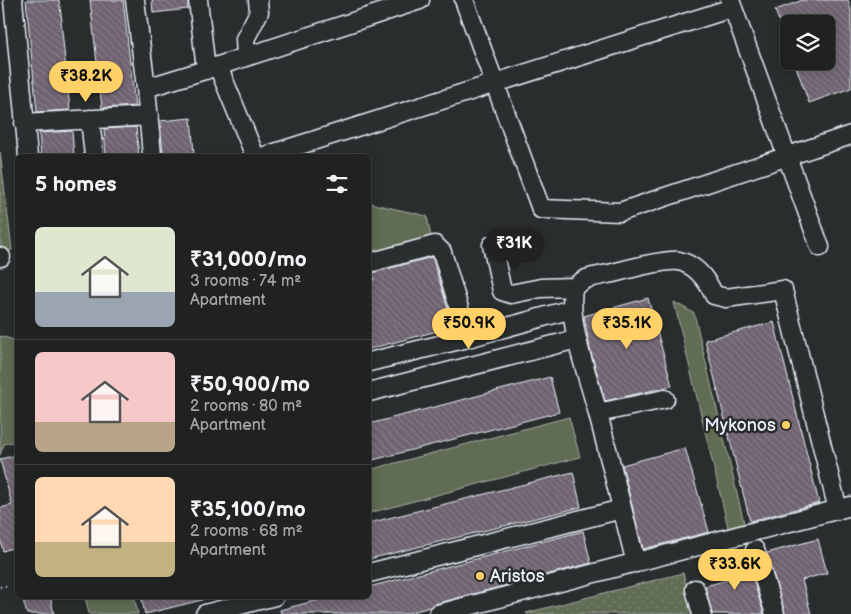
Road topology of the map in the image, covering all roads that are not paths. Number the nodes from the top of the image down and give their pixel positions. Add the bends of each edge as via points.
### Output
1 (13, 0) edge
2 (135, 0) edge
3 (198, 0) edge
4 (258, 0) edge
5 (420, 0) edge
6 (464, 0) edge
7 (731, 4) edge
8 (246, 57) junction
9 (212, 68) junction
10 (494, 83) junction
11 (146, 88) junction
12 (149, 116) junction
13 (90, 119) junction
14 (24, 122) junction
15 (851, 135) edge
16 (28, 154) edge
17 (94, 154) edge
18 (152, 154) edge
19 (254, 154) edge
20 (271, 154) edge
21 (787, 156) junction
22 (492, 244) dead end
23 (820, 247) dead end
24 (371, 262) edge
25 (574, 287) junction
26 (572, 309) junction
27 (468, 338) junction
28 (577, 339) junction
29 (371, 362) edge
30 (371, 391) edge
31 (665, 399) dead end
32 (598, 413) junction
33 (844, 508) edge
34 (622, 509) junction
35 (755, 550) dead end
36 (636, 562) junction
37 (371, 572) edge
38 (696, 589) dead end
39 (263, 599) edge
40 (205, 614) edge
41 (438, 614) edge
42 (702, 614) edge
43 (775, 614) edge

1 - 14 street
2 - 11 street
3 - 9 street
4 - 8 street via 259,12 246,38
5 - 8 street
6 - 10 street
7 - 10 street
7 - 21 street
8 - 9 street
9 - 11 street
9 - 19 street
10 - 20 street
10 - 21 street via 541,209 620,212
11 - 12 street
12 - 13 street
12 - 18 street
13 - 14 street
13 - 17 street
14 - 16 street
15 - 21 street
21 - 23 street
22 - 25 street via 502,291 511,294 541,288
24 - 27 street via 435,245 442,252
25 - 26 street
25 - 33 street via 584,280 640,266 678,261 699,272 714,295 726,298 783,290
26 - 27 street
26 - 28 street
27 - 29 street
28 - 30 street
28 - 32 street
31 - 32 street
32 - 34 street
33 - 36 street
34 - 36 street
34 - 37 street
35 - 43 street
36 - 41 street
38 - 42 street
39 - 40 street

